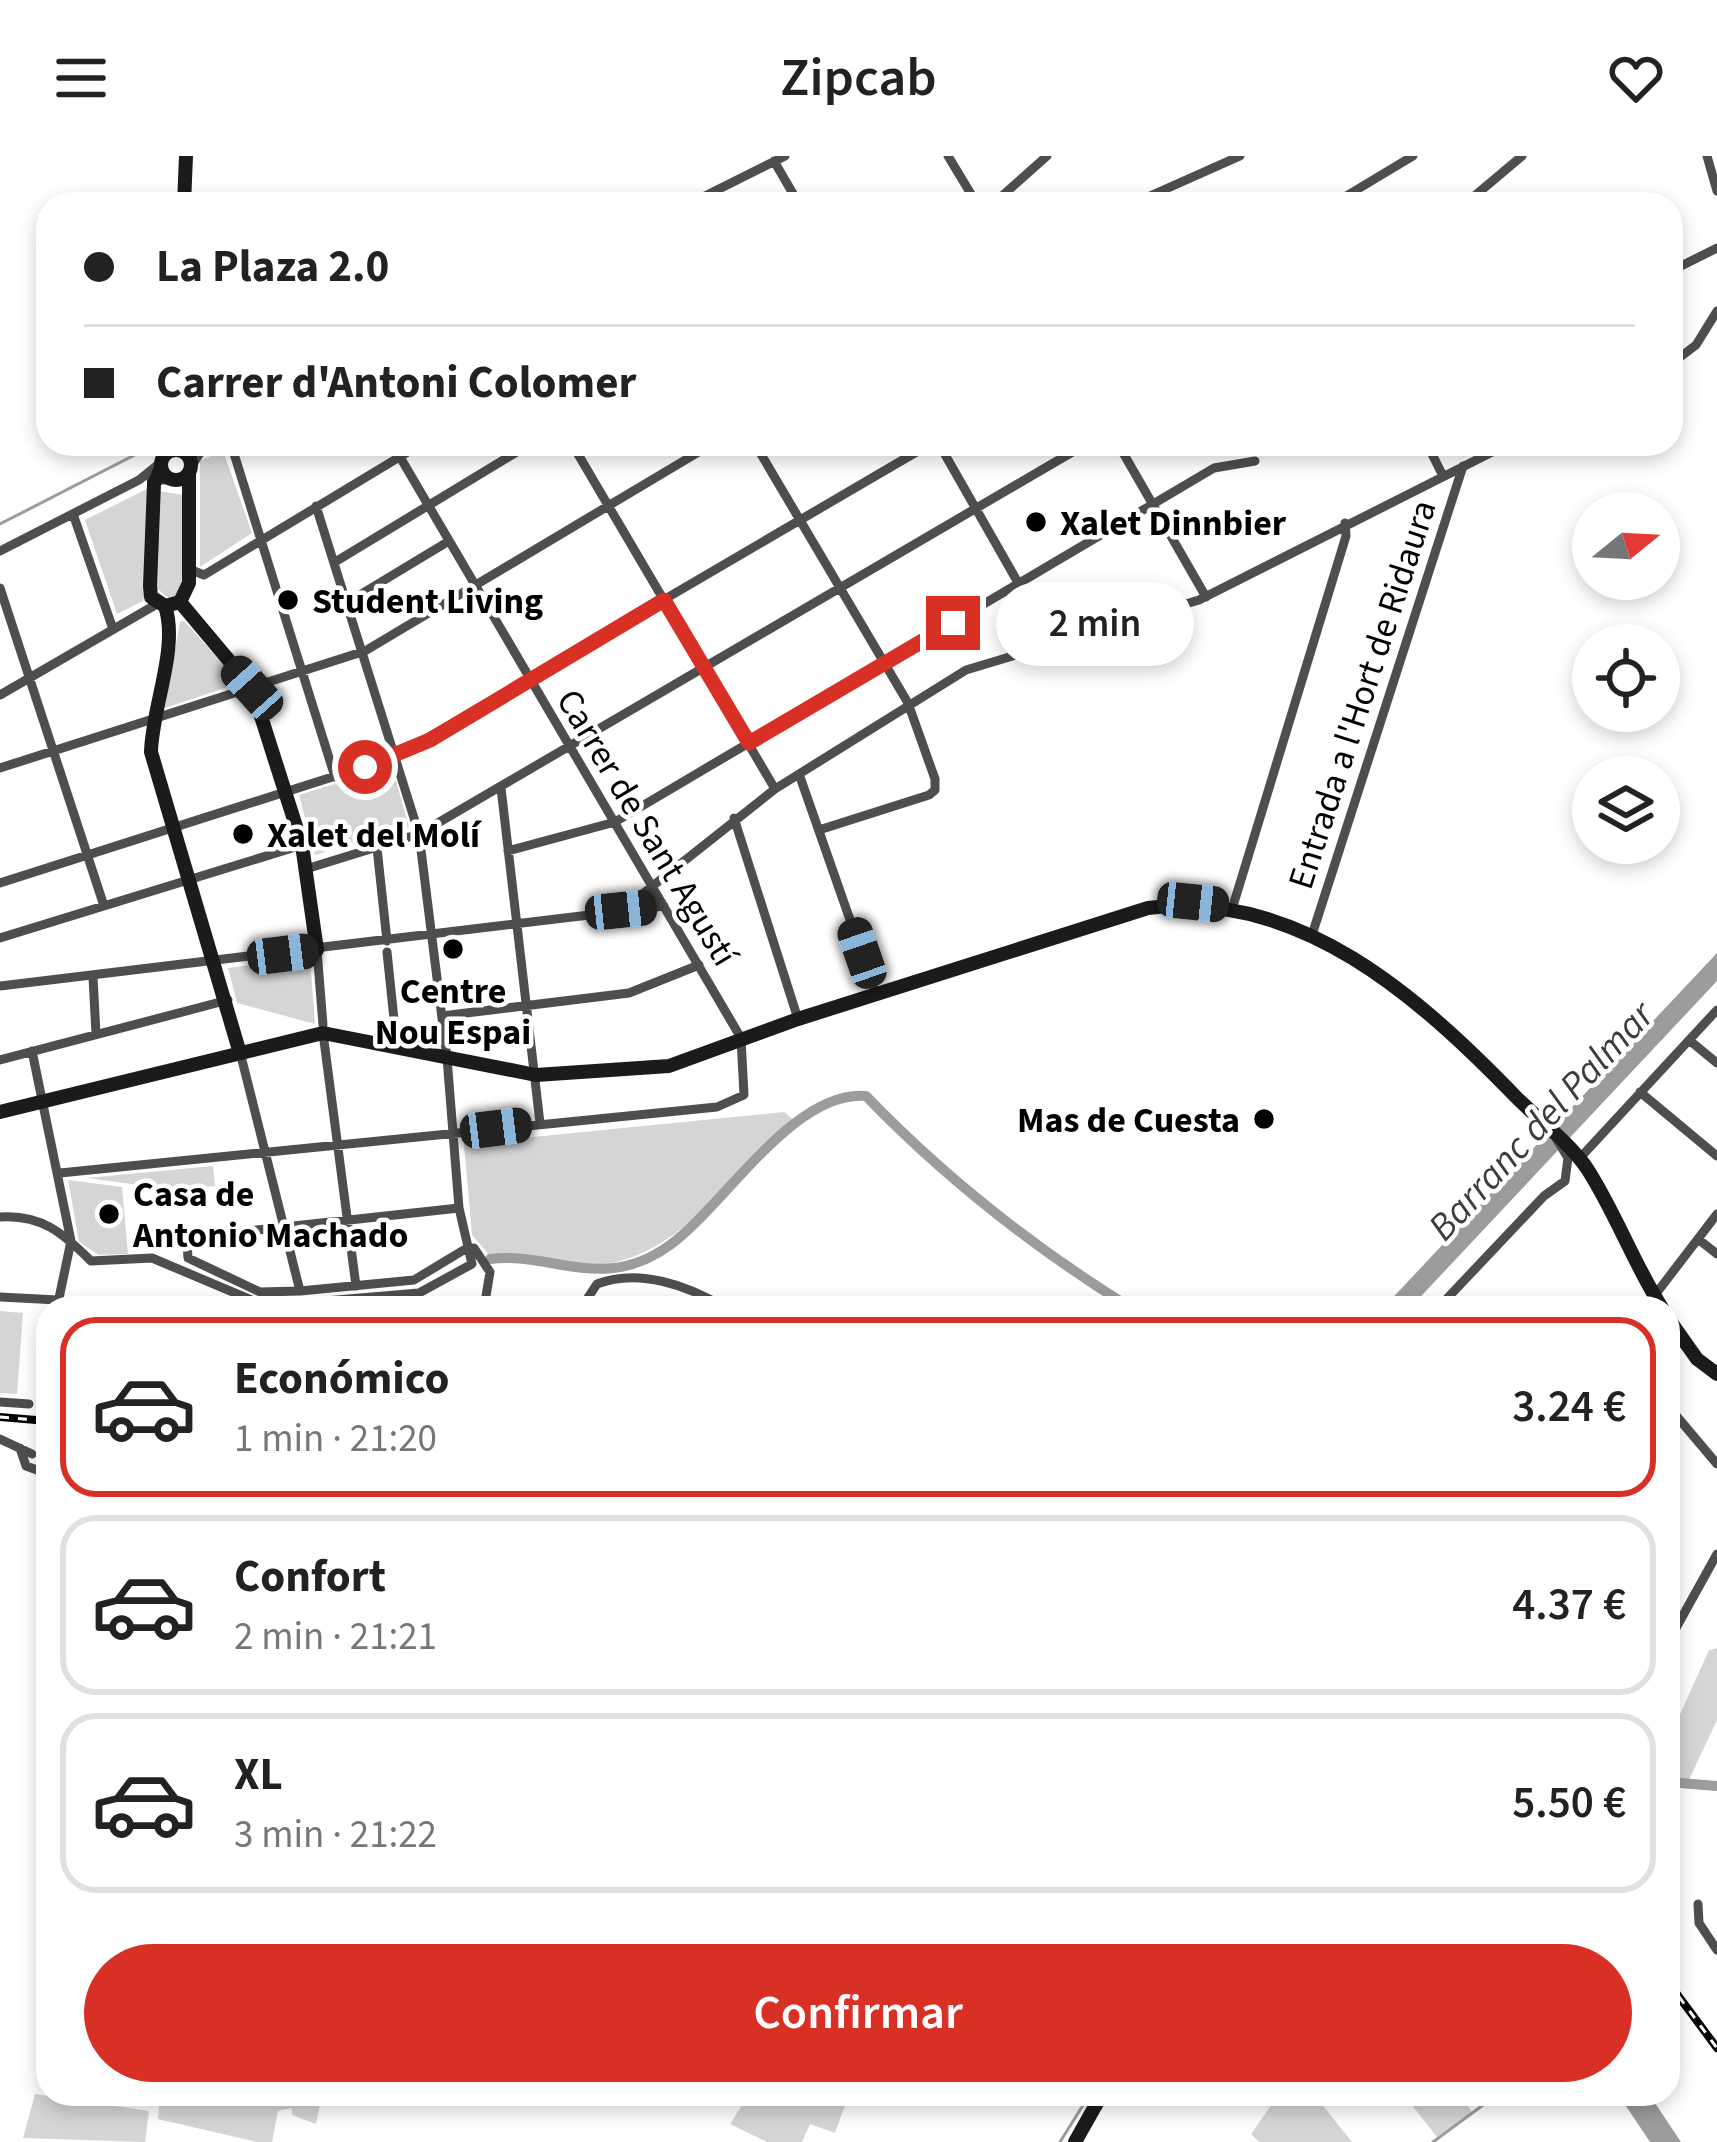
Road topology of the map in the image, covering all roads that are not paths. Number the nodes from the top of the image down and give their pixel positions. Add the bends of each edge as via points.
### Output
1 (186, 156) edge
2 (948, 156) edge
3 (1047, 156) edge
4 (1240, 156) edge
5 (1414, 156) edge
6 (1522, 156) edge
7 (1707, 156) edge
8 (779, 159) edge
9 (1717, 191) edge
10 (184, 192) edge
11 (713, 192) edge
12 (794, 192) edge
13 (970, 192) edge
14 (1006, 192) edge
15 (1159, 192) edge
16 (1354, 192) edge
17 (1480, 192) edge
18 (1717, 248) edge
19 (1683, 265) edge
20 (1717, 311) edge
21 (1683, 355) edge
22 (235, 456) edge
23 (510, 456) edge
24 (579, 456) edge
25 (692, 456) edge
26 (762, 456) edge
27 (913, 456) edge
28 (942, 456) edge
29 (1066, 456) edge
30 (1125, 456) edge
31 (1433, 456) edge
32 (1483, 456) edge
33 (183, 457) edge
34 (400, 457) joint
35 (1255, 460) dead end
36 (1463, 466) junction
37 (157, 474) junction
38 (1443, 476) junction
39 (428, 504) junction
40 (1152, 504) junction
41 (316, 506) junction
42 (608, 506) junction
43 (976, 508) junction
44 (73, 514) junction
45 (801, 520) junction
46 (1345, 523) junction
47 (261, 540) junction
48 (449, 541) junction
49 (0, 550) edge
50 (335, 562) junction
51 (189, 569) junction
52 (1019, 583) junction
53 (476, 585) junction
54 (0, 588) edge
55 (841, 588) junction
56 (1206, 597) junction
57 (664, 600) junction
58 (348, 602) junction
59 (167, 604) junction
60 (112, 629) junction
61 (1053, 644) junction
62 (364, 651) junction
63 (887, 663) junction
64 (705, 667) junction
65 (303, 671) junction
66 (29, 678) junction
67 (530, 679) junction
68 (252, 688) junction
69 (0, 695) edge
70 (908, 703) junction
71 (152, 721) junction
72 (749, 743) junction
73 (571, 748) junction
74 (54, 751) junction
75 (395, 758) junction
76 (0, 768) edge
77 (800, 774) junction
78 (335, 777) junction
79 (501, 788) junction
80 (775, 789) junction
81 (285, 792) junction
82 (734, 818) junction
83 (615, 822) junction
84 (174, 825) junction
85 (819, 830) junction
86 (419, 834) junction
87 (302, 845) junction
88 (377, 848) junction
89 (508, 851) junction
90 (88, 854) junction
91 (306, 868) junction
92 (192, 879) junction
93 (0, 883) edge
94 (650, 884) junction
95 (104, 906) junction
96 (664, 906) junction
97 (1233, 906) junction
98 (621, 910) junction
99 (517, 924) junction
100 (433, 935) junction
101 (0, 938) edge
102 (1311, 938) junction
103 (387, 946) junction
104 (317, 950) junction
105 (214, 963) junction
106 (699, 965) junction
107 (93, 976) junction
108 (0, 986) edge
109 (876, 994) junction
110 (227, 1000) junction
111 (527, 1005) junction
112 (1717, 1010) edge
113 (442, 1016) junction
114 (798, 1019) junction
115 (323, 1029) junction
116 (97, 1034) junction
117 (741, 1039) junction
118 (1689, 1040) junction
119 (397, 1048) junction
120 (239, 1050) junction
121 (32, 1051) junction
122 (447, 1058) junction
123 (0, 1060) edge
124 (1717, 1063) edge
125 (536, 1076) junction
126 (1640, 1092) junction
127 (44, 1100) junction
128 (0, 1112) edge
129 (540, 1123) junction
130 (453, 1133) junction
131 (334, 1147) junction
132 (266, 1152) junction
133 (1717, 1156) edge
134 (1573, 1158) junction
135 (59, 1173) junction
136 (64, 1201) junction
137 (459, 1208) junction
138 (1717, 1214) edge
139 (0, 1216) edge
140 (348, 1220) junction
141 (50, 1225) junction
142 (284, 1228) junction
143 (1698, 1239) junction
144 (71, 1241) junction
145 (467, 1248) junction
146 (1717, 1254) edge
147 (356, 1286) junction
148 (300, 1292) junction
149 (59, 1296) edge
150 (242, 1296) edge
151 (384, 1296) edge
152 (486, 1296) edge
153 (589, 1296) edge
154 (697, 1296) edge
155 (1449, 1296) edge
156 (1650, 1296) edge
157 (1659, 1296) edge
158 (0, 1297) edge
159 (36, 1301) edge
160 (1681, 1339) edge
161 (1717, 1374) edge
162 (0, 1402) edge
163 (29, 1404) dead end
164 (1680, 1420) edge
165 (0, 1438) edge
166 (20, 1448) junction
167 (32, 1454) dead end
168 (1716, 1463) edge
169 (36, 1470) edge
170 (1717, 1554) edge
171 (1680, 1621) edge
172 (1698, 1904) dead end
173 (1717, 1950) edge
174 (1095, 2106) edge
175 (1075, 2142) edge

1 - 10 street
2 - 13 street
3 - 14 street
4 - 15 street
5 - 16 street
6 - 17 street
7 - 9 street
8 - 11 street
8 - 12 street
18 - 19 street
20 - 21 street
22 - 47 street
23 - 39 street
24 - 42 street
25 - 42 street
26 - 45 street
27 - 45 street
28 - 43 street
29 - 43 street
30 - 40 street
31 - 38 street
32 - 36 street
33 - 37 street
33 - 37 street
33 - 51 street
34 - 39 street, Carrer de Sant Agustí
34 - 41 street
35 - 40 street via 1214,468
36 - 38 street
36 - 102 street, Entrada a l'Hort de Ridaura
37 - 44 street
37 - 59 street via 150,586
38 - 46 street
39 - 48 street, Carrer de Sant Agustí
39 - 50 street
40 - 52 street
40 - 56 street
41 - 47 street
41 - 50 street
42 - 53 street
42 - 57 street
43 - 52 street
43 - 55 street
44 - 49 street
44 - 60 street
45 - 55 street
45 - 57 street
46 - 56 street
46 - 97 street
47 - 51 street via 204,575
47 - 65 street
48 - 53 street, Carrer de Sant Agustí
48 - 58 street
50 - 58 street
51 - 59 street
52 - 61 street
52 - 63 street
53 - 62 street
53 - 67 street, Carrer de Sant Agustí
54 - 66 street
55 - 63 street
55 - 64 street
56 - 61 street
57 - 64 street
57 - 67 street
58 - 62 street
59 - 60 street
59 - 68 street
59 - 71 street via 171,623
60 - 66 street
61 - 70 street via 966,670
62 - 65 street
62 - 75 street
63 - 70 street
63 - 72 street
64 - 72 street
64 - 73 street
65 - 68 street
65 - 78 street
66 - 69 street
66 - 74 street
67 - 73 street, Carrer de Sant Agustí
67 - 75 street
68 - 71 street
68 - 81 street
70 - 77 street
70 - 85 street via 935,790
71 - 74 street
71 - 84 street via 151,752
72 - 80 street
72 - 83 street
73 - 79 street
73 - 83 street, Carrer de Sant Agustí
74 - 76 street
74 - 90 street
75 - 78 street
75 - 86 street
77 - 80 street
77 - 85 street
78 - 81 street
79 - 86 street
79 - 89 street
80 - 82 street
81 - 84 street
81 - 87 street
82 - 94 street
82 - 114 street
83 - 89 street
83 - 94 street, Carrer de Sant Agustí
84 - 90 street
84 - 92 street
85 - 109 street
86 - 88 street
86 - 100 street
87 - 91 street
87 - 92 street
88 - 91 street
88 - 103 street
89 - 99 street
90 - 93 street
90 - 95 street
91 - 104 street
92 - 95 street
92 - 105 street
94 - 96 street, Carrer de Sant Agustí
94 - 98 street
95 - 101 street
96 - 98 street
96 - 106 street, Carrer de Sant Agustí
97 - 102 street
97 - 109 street via 1148,908
98 - 99 street
99 - 100 street
99 - 111 street
100 - 103 street
100 - 113 street
102 - 134 street via 1390,978
103 - 104 street
103 - 119 street
104 - 105 street
104 - 115 street
105 - 107 street
105 - 110 street
106 - 111 street via 629,993
106 - 117 street, Carrer de Sant Agustí
107 - 108 street
107 - 116 street
109 - 114 street
110 - 116 street
110 - 120 street
111 - 113 street
111 - 125 street
112 - 118 street
113 - 122 street
114 - 117 street
115 - 119 street
115 - 120 street
115 - 131 street
116 - 121 street
117 - 125 street via 669,1066
117 - 129 street via 744,1095 730,1103
118 - 124 street
118 - 126 street
119 - 122 street
120 - 127 street
120 - 132 street
121 - 123 street
121 - 127 street
122 - 125 street
122 - 130 street
125 - 129 street
126 - 133 street
126 - 134 street
127 - 128 street
127 - 135 street
129 - 130 street
130 - 131 street
130 - 137 street
131 - 132 street
131 - 140 street
132 - 135 street
132 - 142 street
134 - 155 street via 1562,1185
134 - 156 street
135 - 136 street
136 - 141 street
136 - 144 street
137 - 140 street
137 - 145 street
138 - 143 street
139 - 141 street
140 - 142 street
140 - 147 street
141 - 144 street
142 - 148 street
142 - 148 street via 193,1237 188,1258 260,1292
143 - 146 street
143 - 157 street
144 - 149 street
144 - 150 street via 91,1261 152,1258
145 - 147 street via 414,1280
145 - 151 street via 472,1264 419,1293
145 - 152 street via 490,1272
147 - 148 street
153 - 154 street via 597,1285 629,1276
158 - 159 street
160 - 161 street
162 - 163 street
164 - 168 street
165 - 166 street
166 - 167 street
166 - 169 street
170 - 171 street
172 - 173 street
174 - 175 street

